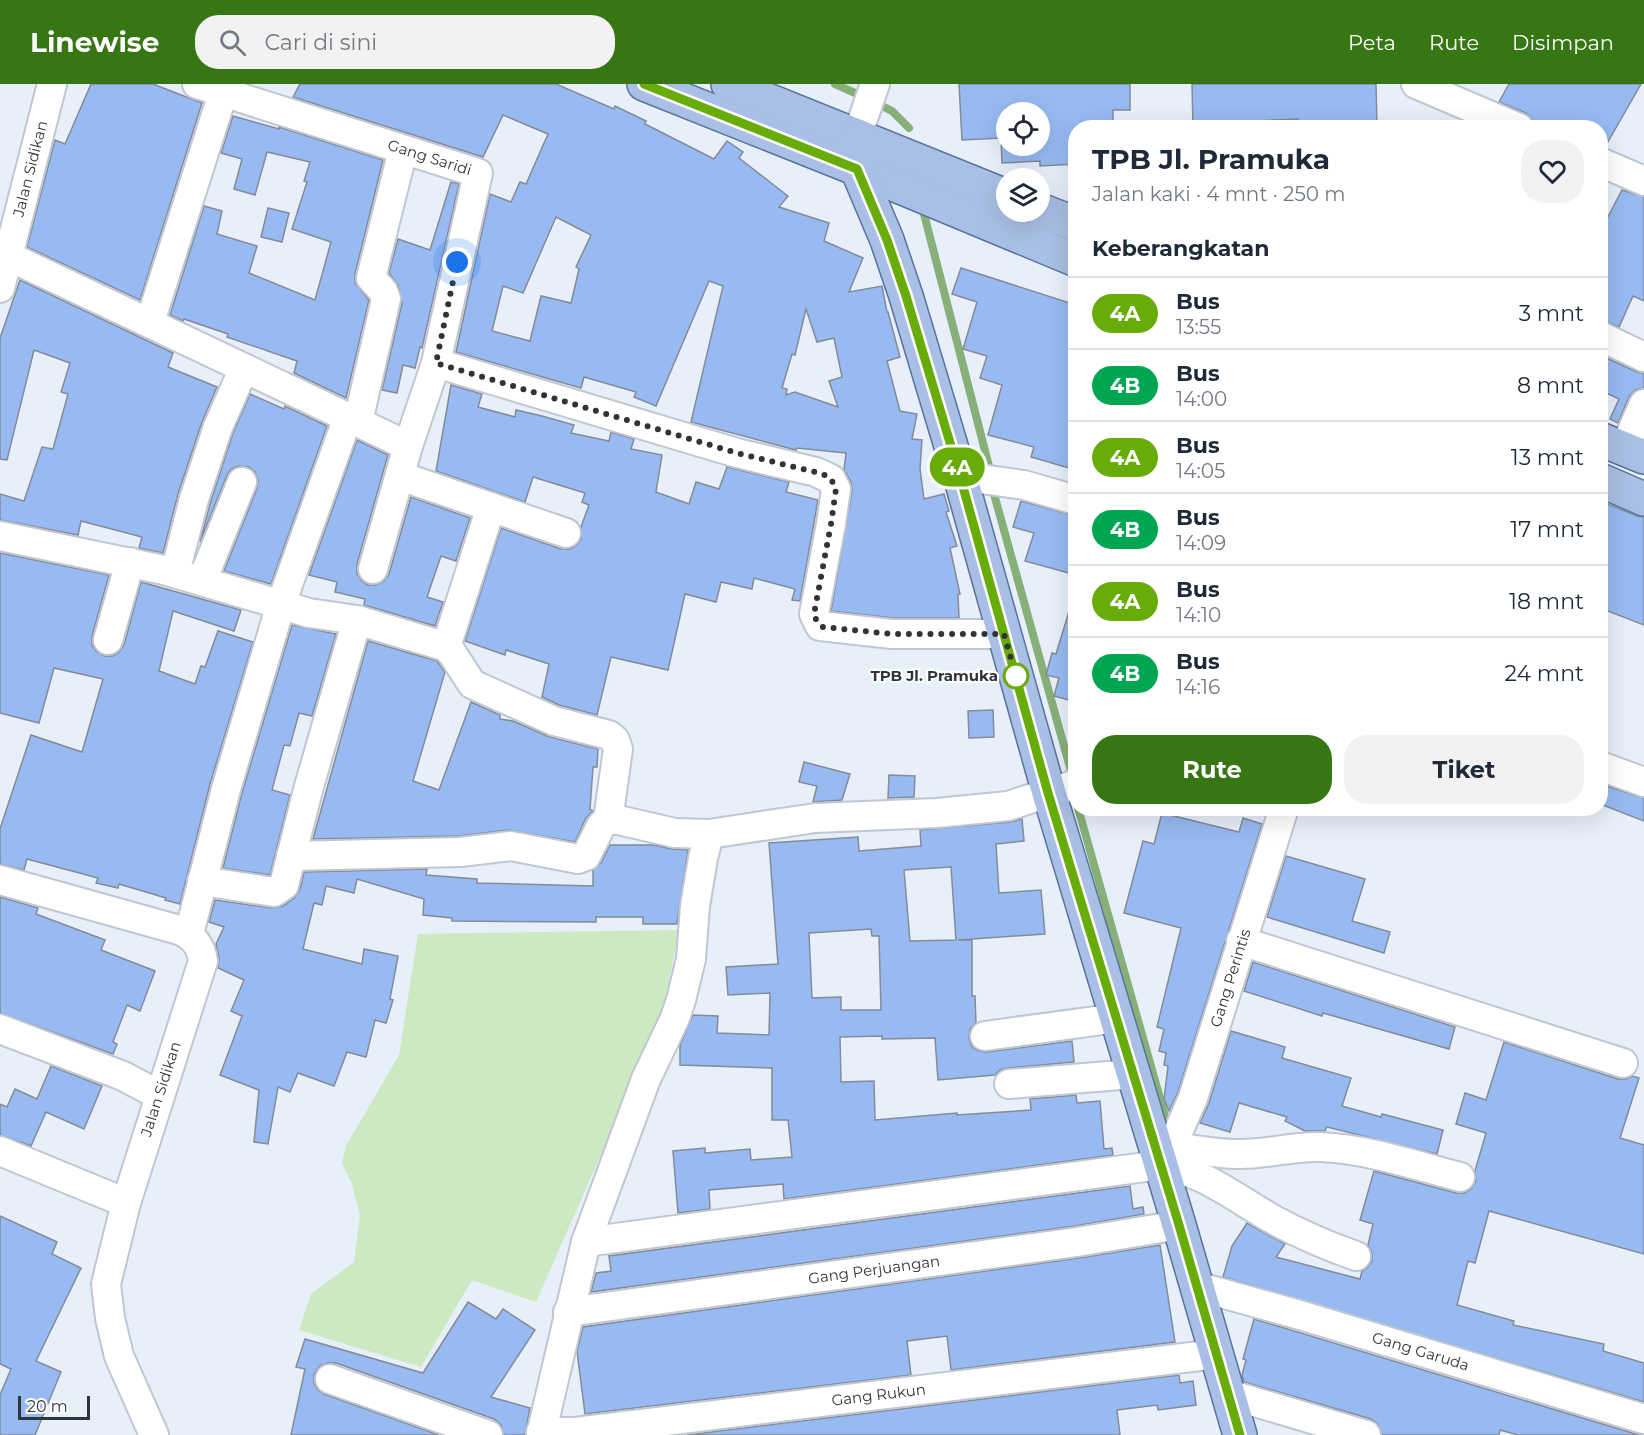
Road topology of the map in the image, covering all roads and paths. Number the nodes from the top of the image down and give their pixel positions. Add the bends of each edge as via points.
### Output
1 (52, 84) edge
2 (644, 84) edge
3 (728, 84) edge
4 (1416, 84) edge
5 (210, 88) edge
6 (866, 110) edge
7 (1500, 120) edge
8 (403, 150) junction
9 (1608, 165) edge
10 (857, 169) junction
11 (1644, 181) edge
12 (996, 190) edge
13 (1050, 214) edge
14 (1068, 221) edge
15 (8, 256) junction
16 (1068, 257) edge
17 (0, 288) edge
18 (150, 322) junction
19 (1608, 340) edge
20 (1644, 357) edge
21 (436, 363) junction
22 (244, 368) junction
23 (1644, 404) edge
24 (353, 420) junction
25 (408, 446) junction
26 (1623, 448) edge
27 (400, 476) junction
28 (960, 476) junction
29 (242, 482) dead end
30 (1608, 483) edge
31 (1068, 498) edge
32 (1644, 499) edge
33 (491, 507) junction
34 (566, 533) dead end
35 (0, 536) edge
36 (130, 562) junction
37 (373, 569) dead end
38 (188, 577) junction
39 (281, 604) junction
40 (357, 620) junction
41 (1004, 634) junction
42 (108, 640) dead end
43 (446, 647) junction
44 (1608, 769) edge
45 (1644, 782) edge
46 (1062, 788) edge
47 (1068, 813) edge
48 (1069, 816) edge
49 (1281, 816) edge
50 (608, 820) junction
51 (709, 834) junction
52 (291, 856) junction
53 (0, 880) edge
54 (202, 881) junction
55 (189, 934) junction
56 (1241, 941) junction
57 (1117, 1018) junction
58 (0, 1029) edge
59 (985, 1036) dead end
60 (1623, 1063) dead end
61 (1133, 1074) junction
62 (1009, 1084) dead end
63 (159, 1095) junction
64 (0, 1152) edge
65 (1172, 1155) junction
66 (1460, 1177) dead end
67 (126, 1203) junction
68 (1179, 1225) junction
69 (586, 1242) junction
70 (1356, 1256) dead end
71 (1196, 1286) junction
72 (568, 1312) junction
73 (1216, 1354) junction
74 (330, 1379) dead end
75 (1228, 1394) junction
76 (1644, 1419) edge
77 (541, 1433) edge
78 (154, 1435) edge
79 (488, 1435) edge
80 (1240, 1435) edge
81 (1366, 1435) edge

1 - 15 street, Jalan Sidikan
2 - 10 main road
3 - 6 main road
4 - 7 street
5 - 8 street, Gang Saridi
5 - 18 street
6 - 10 main road
6 - 12 main road
8 - 21 street, Gang Saridi via 478,173
8 - 24 street via 371,278 386,299
9 - 11 street
10 - 16 main road
10 - 28 main road via 903,285
13 - 14 main road
15 - 17 street, Jalan Sidikan
15 - 18 street
18 - 22 street
19 - 20 street
21 - 25 street
21 - 41 street via 831,479 836,489 814,614 820,626 892,634
22 - 24 street
22 - 38 street via 218,427 194,499
23 - 26 street
24 - 25 street
24 - 39 street
25 - 27 street
27 - 33 street
27 - 37 street
28 - 31 street via 1024,485
28 - 41 main road
29 - 38 street
30 - 32 main road
33 - 34 street
33 - 43 street
35 - 36 street
36 - 38 street
36 - 42 street
38 - 39 street
39 - 40 street via 309,613
39 - 54 street
40 - 43 street
40 - 52 street
41 - 46 main road
43 - 50 street via 472,684 554,721 603,733 615,740 618,749
44 - 45 street
46 - 47 main road
46 - 51 street via 1008,806 815,819
48 - 57 main road
49 - 56 street, Gang Perintis
50 - 51 street via 619,819 675,833
50 - 52 street via 586,856 578,860 511,846 460,852
51 - 69 street via 681,1000 642,1089
52 - 54 street via 284,885 274,892
53 - 55 street
54 - 55 street
55 - 63 street, Jalan Sidikan via 203,961
56 - 60 street
56 - 65 street, Gang Perintis
57 - 59 street
57 - 61 main road
58 - 63 street via 123,1076
61 - 62 street
61 - 65 main road
63 - 67 street, Jalan Sidikan
64 - 67 street
65 - 66 street via 1239,1155 1313,1147 1370,1153
65 - 68 main road
65 - 69 street
65 - 70 street via 1292,1230
67 - 78 street, Jalan Sidikan via 106,1284 110,1318 119,1356
68 - 71 main road
68 - 72 street, Gang Perjuangan
69 - 72 street
71 - 73 main road
71 - 76 street, Gang Garuda
72 - 77 street
73 - 75 main road
73 - 77 street, Gang Rukun
74 - 79 street
75 - 80 main road
75 - 81 street

